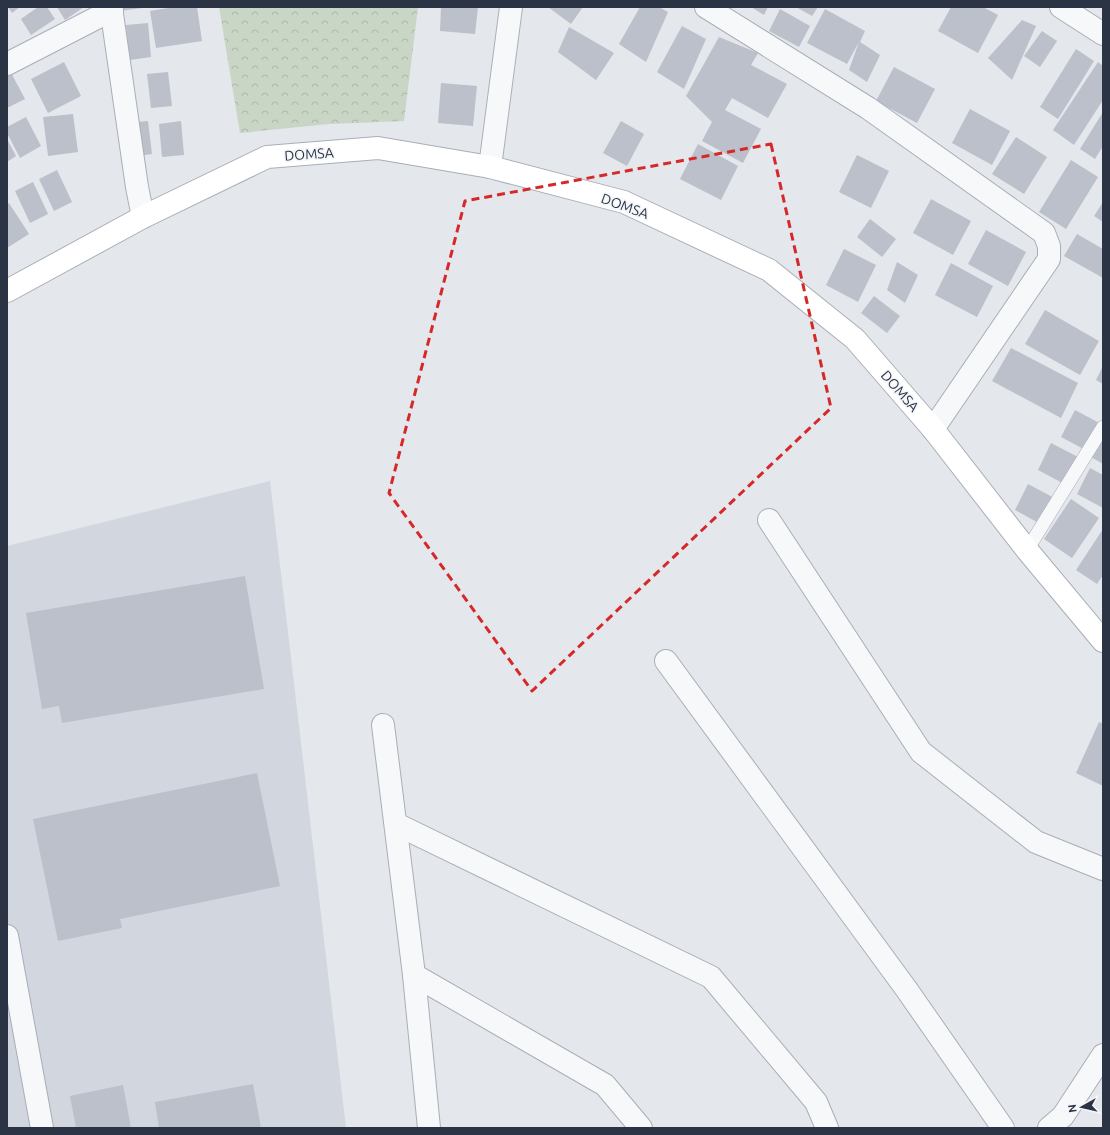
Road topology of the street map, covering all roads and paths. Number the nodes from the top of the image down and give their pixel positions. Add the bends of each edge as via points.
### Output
1 (511, 7) edge
2 (706, 7) edge
3 (1061, 7) edge
4 (111, 9) edge
5 (1103, 34) edge
6 (7, 64) edge
7 (490, 167) junction
8 (143, 217) junction
9 (7, 291) edge
10 (1103, 427) edge
11 (933, 429) junction
12 (769, 520) dead end
13 (1027, 550) junction
14 (1103, 641) edge
15 (666, 661) dead end
16 (383, 725) dead end
17 (396, 824) junction
18 (1103, 869) edge
19 (7, 936) edge
20 (414, 975) junction
21 (1103, 1055) edge
22 (42, 1128) edge
23 (428, 1128) edge
24 (641, 1128) edge
25 (827, 1128) edge
26 (1003, 1128) edge
27 (1049, 1128) edge

1 - 7 street
2 - 11 street via 868,108 1044,233 1049,246 1049,259
3 - 5 street
4 - 6 street
4 - 8 street
7 - 8 main road, DOMSA via 378,148 267,157
7 - 11 main road, DOMSA via 624,202 770,270 855,339
8 - 9 main road, DOMSA
10 - 13 lane
11 - 13 main road, DOMSA
12 - 18 street via 921,752 1036,842
13 - 14 main road, DOMSA
15 - 26 street via 907,990
16 - 17 street
17 - 20 street
17 - 25 street via 711,977 816,1102
19 - 22 street
20 - 23 street
20 - 24 street via 605,1085
21 - 27 street via 1063,1116

